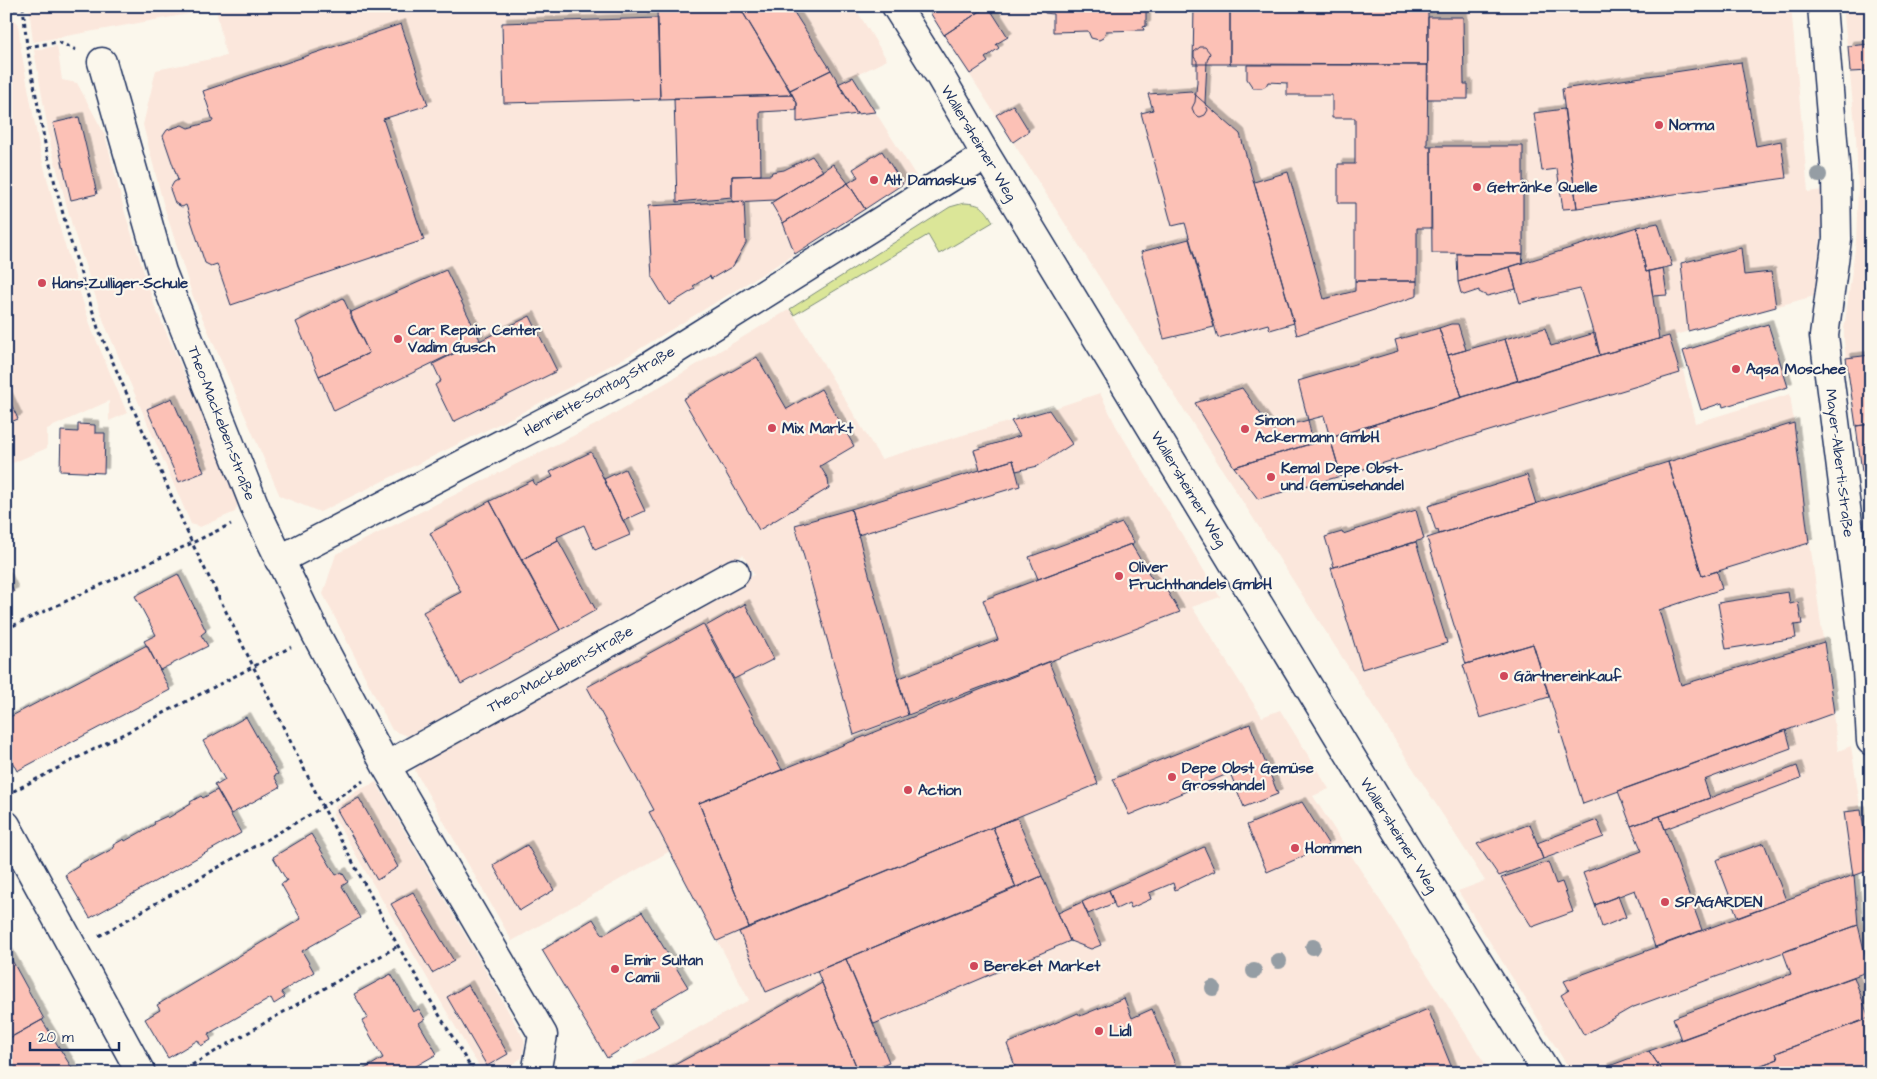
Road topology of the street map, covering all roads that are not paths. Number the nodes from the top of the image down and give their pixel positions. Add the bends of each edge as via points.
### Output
1 (896, 6) edge
2 (1822, 6) edge
3 (102, 62) road end
4 (986, 156) junction
5 (279, 560) junction
6 (734, 573) dead end
7 (1871, 741) edge
8 (386, 766) junction
9 (6, 825) edge
10 (141, 1073) edge
11 (536, 1073) edge
12 (1547, 1073) edge

1 - 4 street, Wallersheimer Weg
2 - 7 street, Mayer-Alberti-Straße via 1836,176 1836,230 1824,336 1867,671
3 - 5 street, Theo-Mackeben-Straße via 162,272
4 - 5 street, Henriette-Sontag-Straße via 640,372
4 - 12 street, Wallersheimer Weg
5 - 8 street, Theo-Mackeben-Straße
6 - 8 street, Theo-Mackeben-Straße
8 - 11 street, Theo-Mackeben-Straße via 544,1035
9 - 10 street

